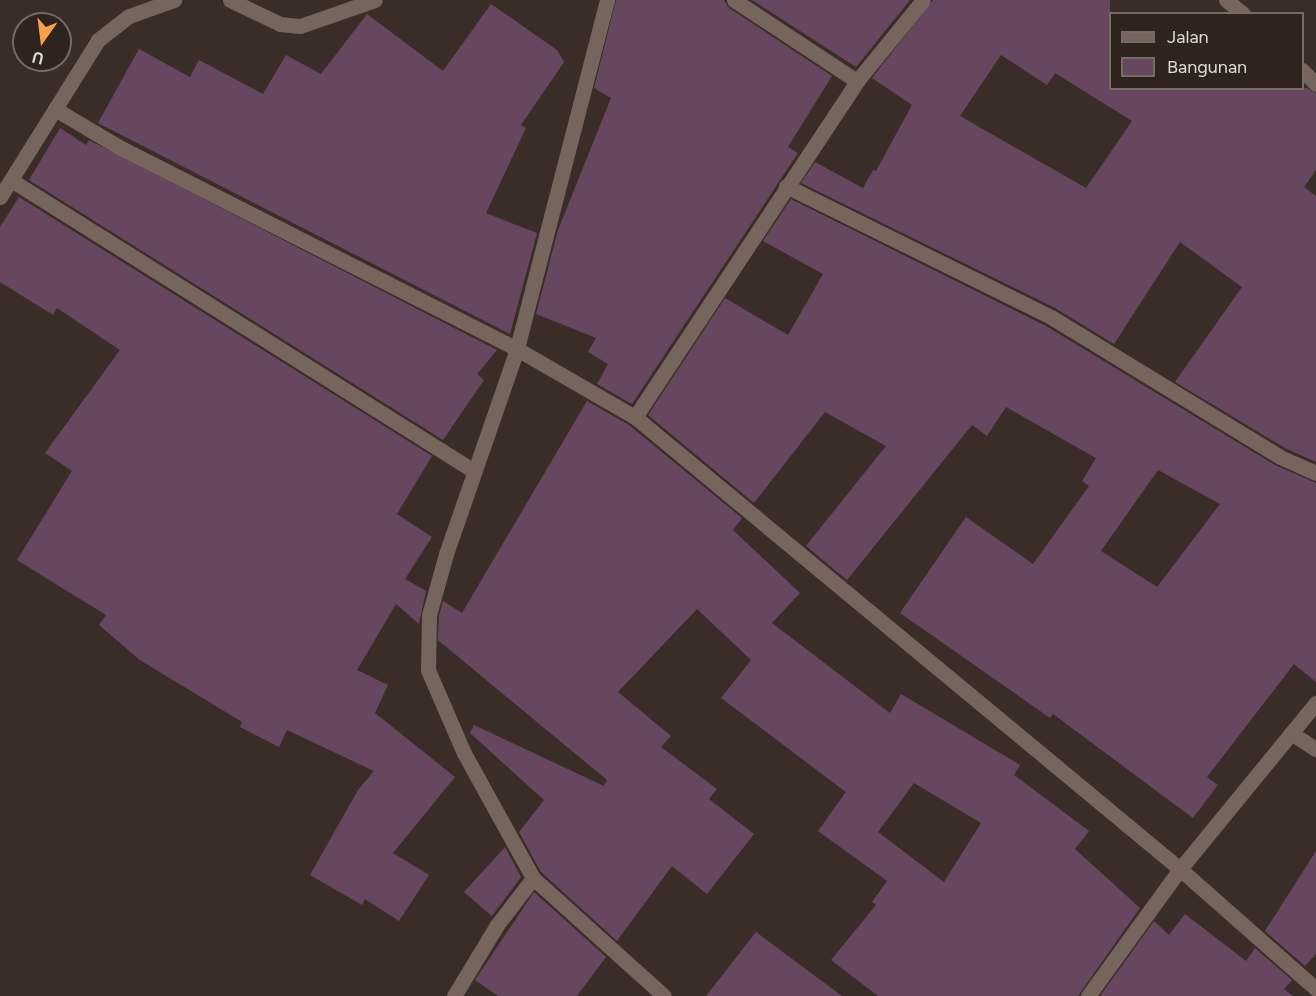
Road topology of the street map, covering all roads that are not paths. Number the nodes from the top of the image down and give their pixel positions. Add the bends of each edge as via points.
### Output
1 (174, 0) edge
2 (230, 0) edge
3 (375, 0) edge
4 (607, 0) edge
5 (734, 0) edge
6 (923, 0) edge
7 (1226, 0) edge
8 (1241, 12) edge
9 (1304, 72) edge
10 (856, 81) junction
11 (1316, 84) edge
12 (55, 109) junction
13 (11, 180) junction
14 (786, 186) junction
15 (0, 197) edge
16 (517, 349) junction
17 (634, 417) junction
18 (474, 471) junction
19 (1316, 473) edge
20 (1316, 704) edge
21 (1291, 733) junction
22 (1316, 749) edge
23 (1180, 869) junction
24 (534, 878) junction
25 (1316, 989) edge
26 (454, 996) edge
27 (664, 996) edge
28 (1088, 996) edge

1 - 12 street via 129,16 98,40
2 - 3 street via 280,24 300,26
4 - 16 street
5 - 10 street
6 - 10 street
7 - 8 street
9 - 11 street
10 - 14 street
12 - 13 street
12 - 16 street via 119,147
13 - 15 street
13 - 18 street
14 - 17 street
14 - 19 street via 1051,317 1280,457
16 - 17 street
16 - 18 street
17 - 23 street
18 - 24 street via 429,615 428,670 464,753
20 - 21 street
21 - 22 street
21 - 23 street
23 - 25 street
23 - 28 street
24 - 26 street via 497,925
24 - 27 street

